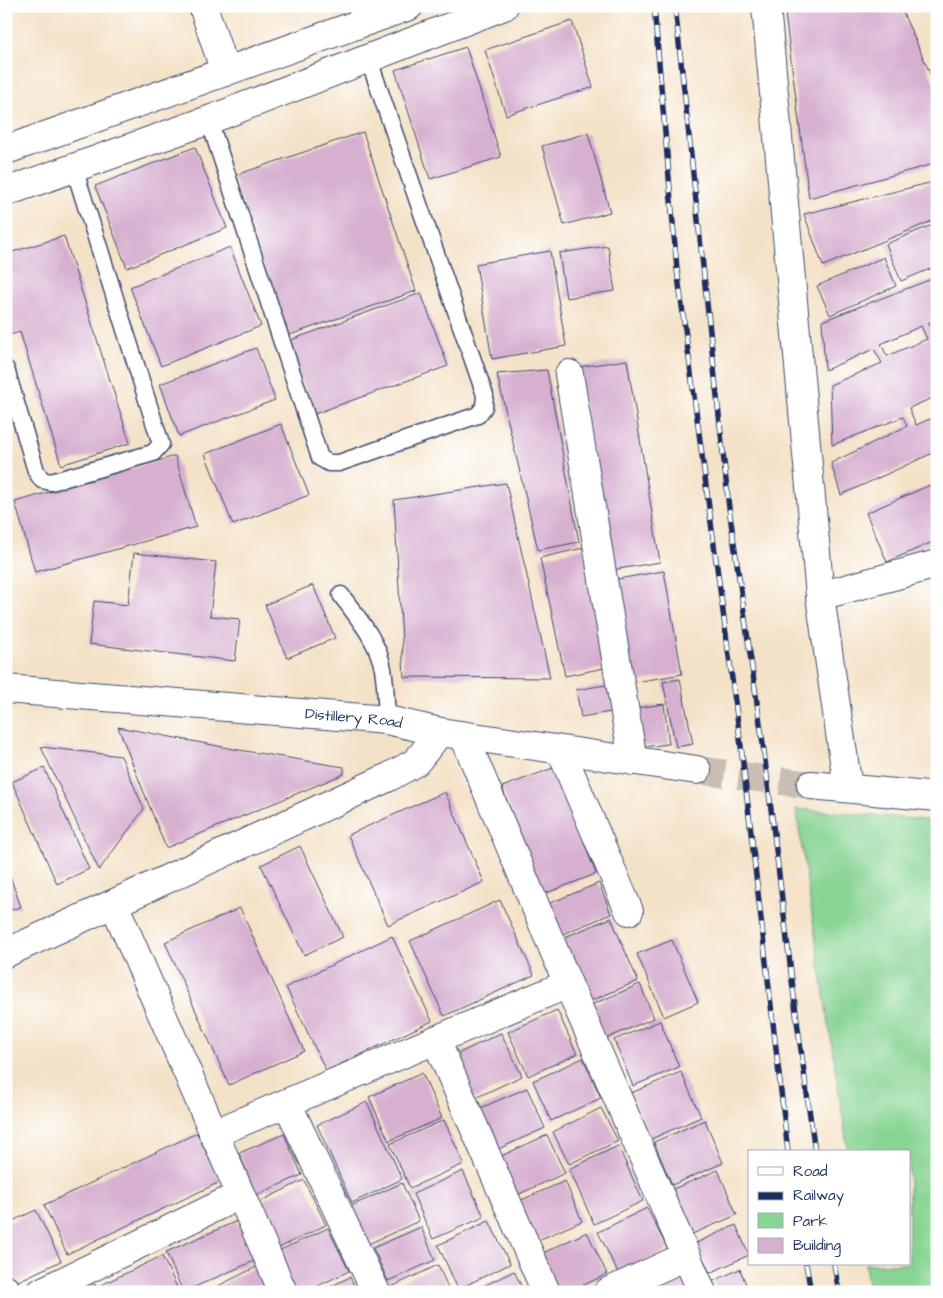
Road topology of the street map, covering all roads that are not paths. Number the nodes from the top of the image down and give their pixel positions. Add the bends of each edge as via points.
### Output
1 (203, 6) edge
2 (504, 6) edge
3 (766, 6) edge
4 (401, 8) edge
5 (369, 60) junction
6 (225, 72) junction
7 (209, 120) junction
8 (6, 150) edge
9 (74, 168) junction
10 (6, 192) edge
11 (6, 369) edge
12 (569, 374) dead end
13 (937, 564) edge
14 (341, 596) dead end
15 (820, 596) junction
16 (6, 673) edge
17 (7, 689) edge
18 (387, 720) junction
19 (452, 734) junction
20 (561, 750) junction
21 (633, 761) junction
22 (697, 770) tunnel mouth
23 (811, 785) tunnel mouth
24 (848, 788) junction
25 (937, 797) edge
26 (114, 904) junction
27 (629, 910) dead end
28 (6, 953) edge
29 (568, 984) junction
30 (436, 1040) junction
31 (287, 1103) junction
32 (213, 1134) junction
33 (240, 1195) junction
34 (686, 1256) junction
35 (42, 1292) edge
36 (283, 1292) edge
37 (376, 1292) edge
38 (546, 1292) edge
39 (608, 1292) edge
40 (702, 1292) edge

1 - 6 main road
2 - 5 main road
3 - 15 main road
4 - 6 main road
5 - 7 main road
5 - 7 lane via 485,395 484,407 478,415 339,463 320,458
6 - 8 main road
7 - 9 main road
9 - 10 main road
9 - 11 lane via 161,444 154,453 51,482 42,480 36,471
12 - 21 main road
13 - 15 main road
14 - 18 lane via 376,646 383,669
15 - 24 main road
16 - 17 main road
17 - 18 main road, Distillery Road
18 - 19 main road, Distillery Road
19 - 20 main road, Distillery Road
19 - 26 main road via 416,762 389,777
19 - 29 main road
20 - 21 main road, Distillery Road
20 - 27 main road
21 - 22 main road, Distillery Road
23 - 24 main road
24 - 25 main road
26 - 28 main road
26 - 32 main road
29 - 30 main road
29 - 34 main road
30 - 31 main road
30 - 38 main road
31 - 32 main road
31 - 37 main road
32 - 33 main road
33 - 35 main road
33 - 36 main road
34 - 39 main road
34 - 40 main road

